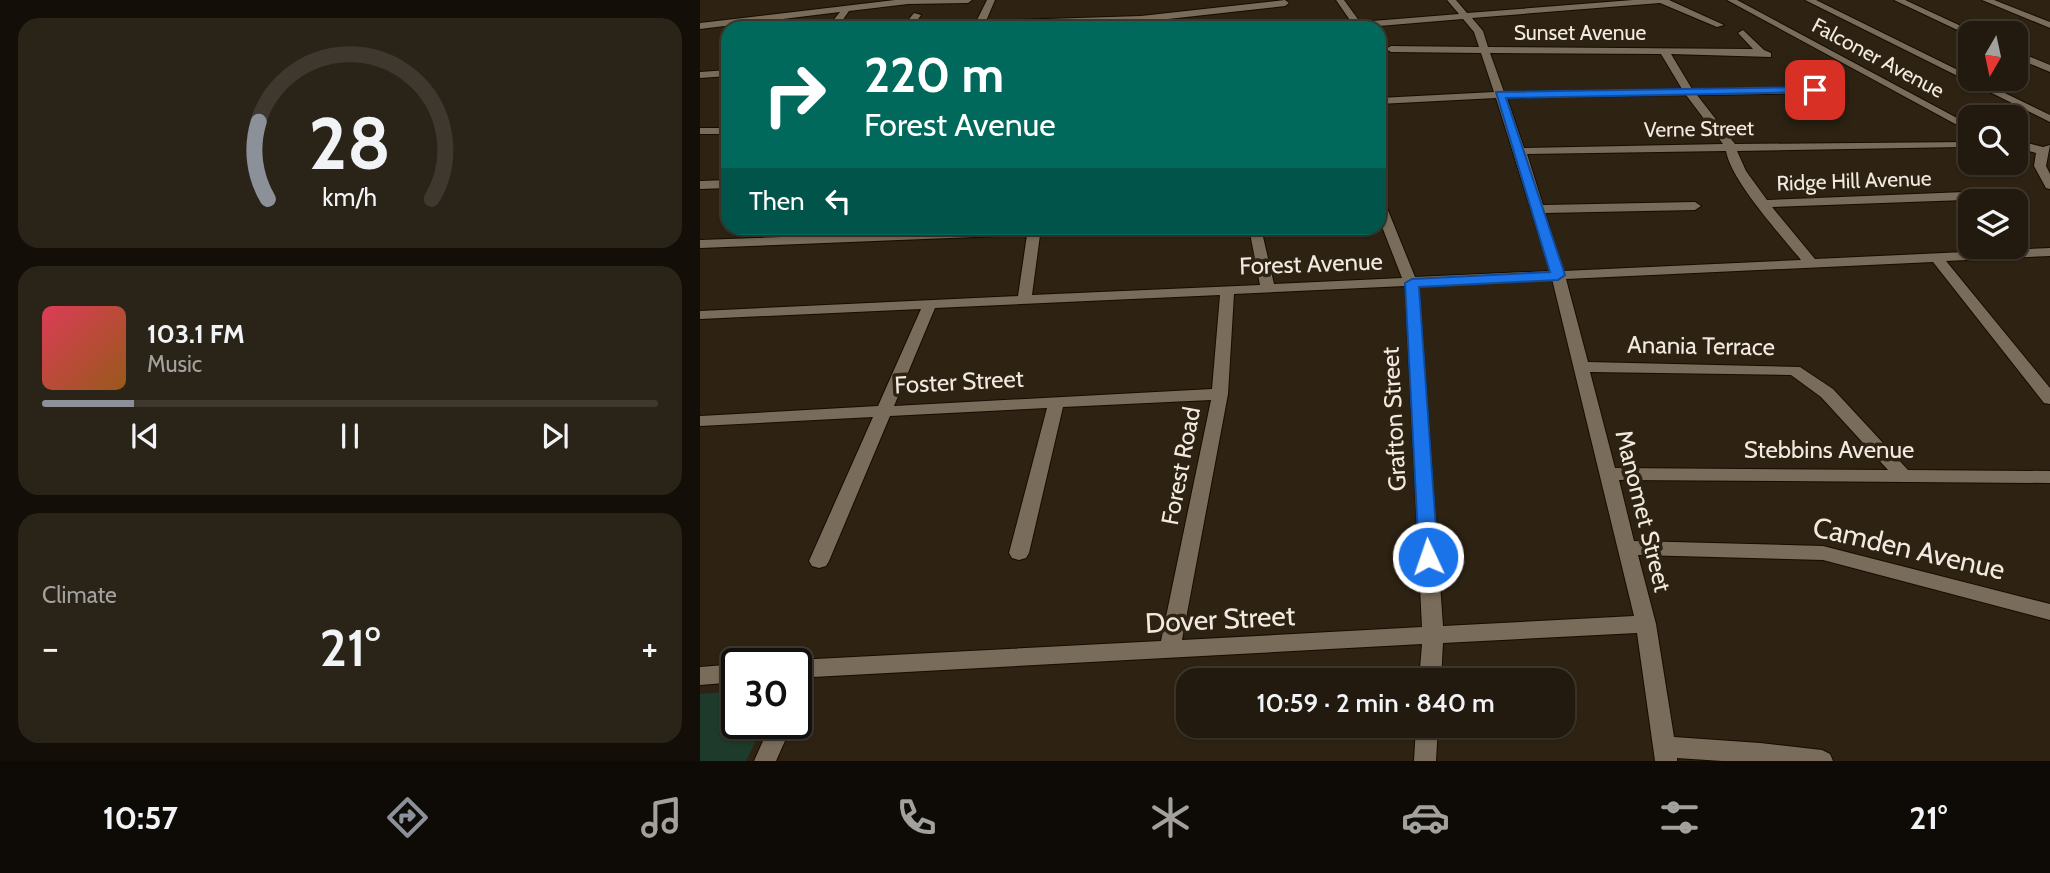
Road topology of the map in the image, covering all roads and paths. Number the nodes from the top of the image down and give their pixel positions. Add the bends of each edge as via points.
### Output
1 (968, 0) edge
2 (990, 0) edge
3 (1340, 0) edge
4 (1451, 0) edge
5 (1559, 0) edge
6 (1662, 0) edge
7 (1731, 0) edge
8 (1810, 0) edge
9 (1898, 0) edge
10 (1986, 0) edge
11 (1260, 3) edge
12 (1285, 3) dead end
13 (846, 4) edge
14 (1566, 7) junction
15 (917, 15) dead end
16 (1464, 16) junction
17 (729, 21) edge
18 (836, 21) edge
19 (912, 21) edge
20 (981, 21) edge
21 (1095, 21) edge
22 (1355, 21) edge
23 (721, 22) edge
24 (1386, 22) edge
25 (2050, 24) edge
26 (1720, 25) dead end
27 (700, 26) edge
28 (1958, 27) edge
29 (1743, 33) dead end
30 (1391, 50) dead end
31 (1486, 52) junction
32 (1665, 52) junction
33 (2028, 59) edge
34 (2050, 69) edge
35 (721, 74) edge
36 (700, 75) edge
37 (1829, 90) dead end
38 (1689, 92) junction
39 (1500, 95) junction
40 (1386, 101) edge
41 (2050, 119) edge
42 (1958, 123) edge
43 (700, 131) edge
44 (721, 131) edge
45 (1958, 144) edge
46 (2028, 146) edge
47 (1731, 147) junction
48 (2047, 150) edge
49 (1520, 151) junction
50 (721, 184) edge
51 (700, 185) edge
52 (2050, 185) edge
53 (1958, 196) edge
54 (1765, 204) junction
55 (1695, 206) dead end
56 (1538, 209) junction
57 (1386, 220) edge
58 (901, 235) edge
59 (1034, 235) edge
60 (1256, 235) edge
61 (700, 244) edge
62 (2050, 253) edge
63 (1936, 257) junction
64 (1812, 264) junction
65 (1558, 275) junction
66 (1412, 283) junction
67 (1268, 289) junction
68 (1227, 291) junction
69 (1024, 300) junction
70 (930, 304) junction
71 (700, 315) edge
72 (1583, 367) junction
73 (1220, 394) junction
74 (2050, 399) edge
75 (1056, 402) junction
76 (884, 410) junction
77 (700, 421) edge
78 (1608, 474) junction
79 (1902, 474) junction
80 (2050, 477) edge
81 (1627, 548) junction
82 (1018, 553) dead end
83 (819, 561) dead end
84 (2050, 612) edge
85 (1646, 624) junction
86 (1433, 637) junction
87 (1170, 650) junction
88 (812, 667) edge
89 (1431, 668) edge
90 (721, 674) edge
91 (700, 676) edge
92 (1426, 738) edge
93 (775, 739) edge
94 (1664, 754) edge
95 (765, 761) edge
96 (1425, 761) edge
97 (1822, 761) edge

1 - 13 street
2 - 20 street
3 - 22 street
4 - 16 street, Manomet Street
5 - 14 street
6 - 14 street
6 - 26 street
7 - 42 street, Falconer Avenue
8 - 41 street
9 - 28 street
10 - 25 street
11 - 12 street
11 - 21 street
13 - 17 street via 836,9
13 - 18 street
14 - 16 street
15 - 19 street
16 - 24 street
16 - 31 street, Manomet Street via 1478,31
23 - 27 street
29 - 32 street, Sunset Avenue via 1765,53
30 - 31 street, Sunset Avenue
31 - 32 street, Sunset Avenue
31 - 39 street, Manomet Street
32 - 38 street
33 - 34 street
35 - 36 street
37 - 38 street
38 - 39 street
38 - 47 street
39 - 40 street
39 - 49 street, Manomet Street
43 - 44 street
45 - 47 street, Verne Street
46 - 48 street
47 - 49 street, Verne Street
47 - 54 street via 1730,155
48 - 52 street via 2039,161
49 - 56 street, Manomet Street
50 - 51 street
53 - 54 street, Ridge Hill Avenue
54 - 64 street
55 - 56 street
56 - 65 street, Manomet Street
57 - 66 street, Grafton Street
58 - 61 street
59 - 69 street
60 - 67 street
62 - 63 street, Forest Avenue
63 - 64 street, Forest Avenue
63 - 74 street
64 - 65 street, Forest Avenue
65 - 66 street, Forest Avenue
65 - 72 street, Manomet Street
66 - 67 street, Forest Avenue
66 - 86 street, Grafton Street
67 - 68 street, Forest Avenue
68 - 69 street, Forest Avenue
68 - 73 street, Forest Road
69 - 70 street, Forest Avenue
70 - 71 street, Forest Avenue
70 - 76 street
72 - 78 street, Manomet Street
72 - 79 street, Anania Terrace via 1795,370 1827,393
73 - 75 street, Foster Street
73 - 87 street, Forest Road
75 - 76 street, Foster Street
75 - 82 street
76 - 77 street, Foster Street
76 - 83 street
78 - 79 street, Stebbins Avenue
78 - 81 street, Manomet Street
79 - 80 street, Stebbins Avenue
81 - 84 street, Camden Avenue via 1823,553
81 - 85 street, Manomet Street
85 - 86 street, Dover Street
85 - 94 street, Manomet Street
86 - 87 street, Dover Street
86 - 89 street, Grafton Street
87 - 88 street, Dover Street
90 - 91 street
92 - 96 street
93 - 95 street
94 - 97 street via 1760,753

